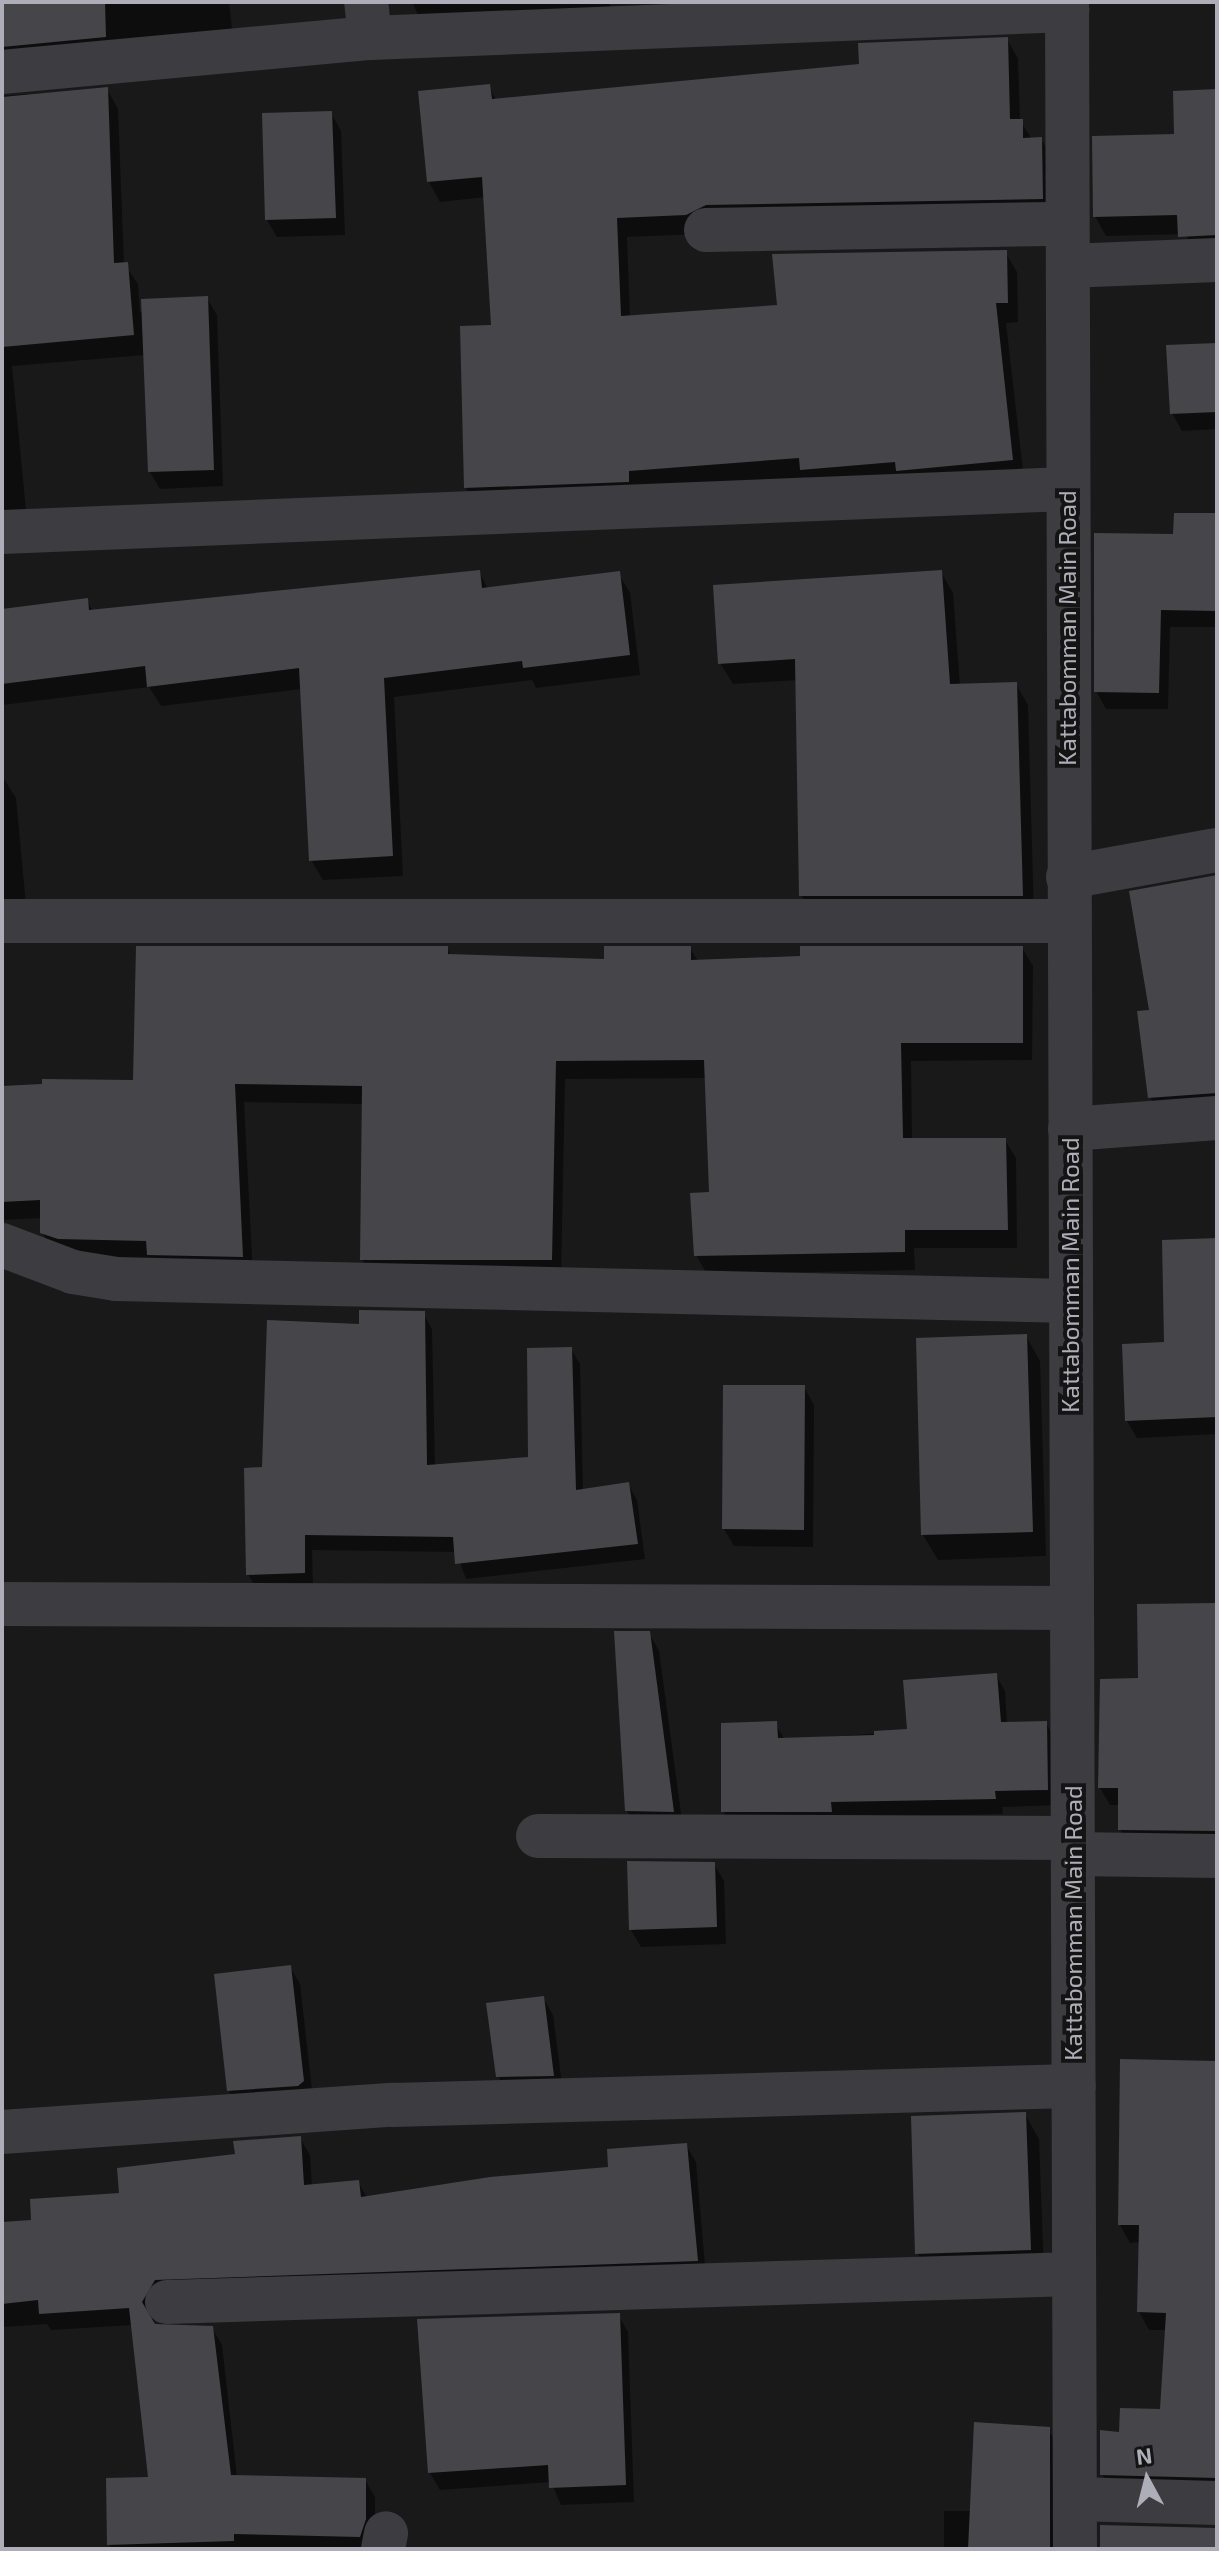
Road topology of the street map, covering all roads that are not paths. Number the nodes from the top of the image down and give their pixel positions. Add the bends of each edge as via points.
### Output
1 (1067, 6) edge
2 (368, 20) edge
3 (2, 72) edge
4 (706, 230) dead end
5 (1068, 245) junction
6 (1217, 260) edge
7 (1067, 489) junction
8 (2, 532) edge
9 (1217, 850) edge
10 (1068, 877) junction
11 (2, 921) edge
12 (1068, 921) junction
13 (1217, 1118) edge
14 (1070, 1129) junction
15 (2, 1245) edge
16 (1070, 1301) junction
17 (2, 1604) edge
18 (1071, 1608) junction
19 (538, 1836) dead end
20 (1072, 1846) junction
21 (1217, 1856) edge
22 (1074, 2086) junction
23 (2, 2132) edge
24 (1074, 2274) junction
25 (167, 2302) dead end
26 (1075, 2499) junction
27 (1217, 2503) edge
28 (1075, 2549) edge

1 - 2 street
1 - 5 street, Kattabomman Main Road
2 - 3 street
4 - 5 street
5 - 6 street
5 - 7 street, Kattabomman Main Road
7 - 8 street
7 - 10 street, Kattabomman Main Road
9 - 10 street
10 - 12 street, Kattabomman Main Road
11 - 12 street
12 - 14 street, Kattabomman Main Road
13 - 14 street
14 - 16 street, Kattabomman Main Road
15 - 16 street via 73,1272 116,1279
16 - 18 street, Kattabomman Main Road
17 - 18 street
18 - 20 street, Kattabomman Main Road
19 - 20 street
20 - 21 street
20 - 22 street, Kattabomman Main Road
22 - 23 street via 393,2105
22 - 24 street, Kattabomman Main Road
24 - 25 street
24 - 26 street, Kattabomman Main Road
26 - 27 street
26 - 28 street, Kattabomman Main Road

